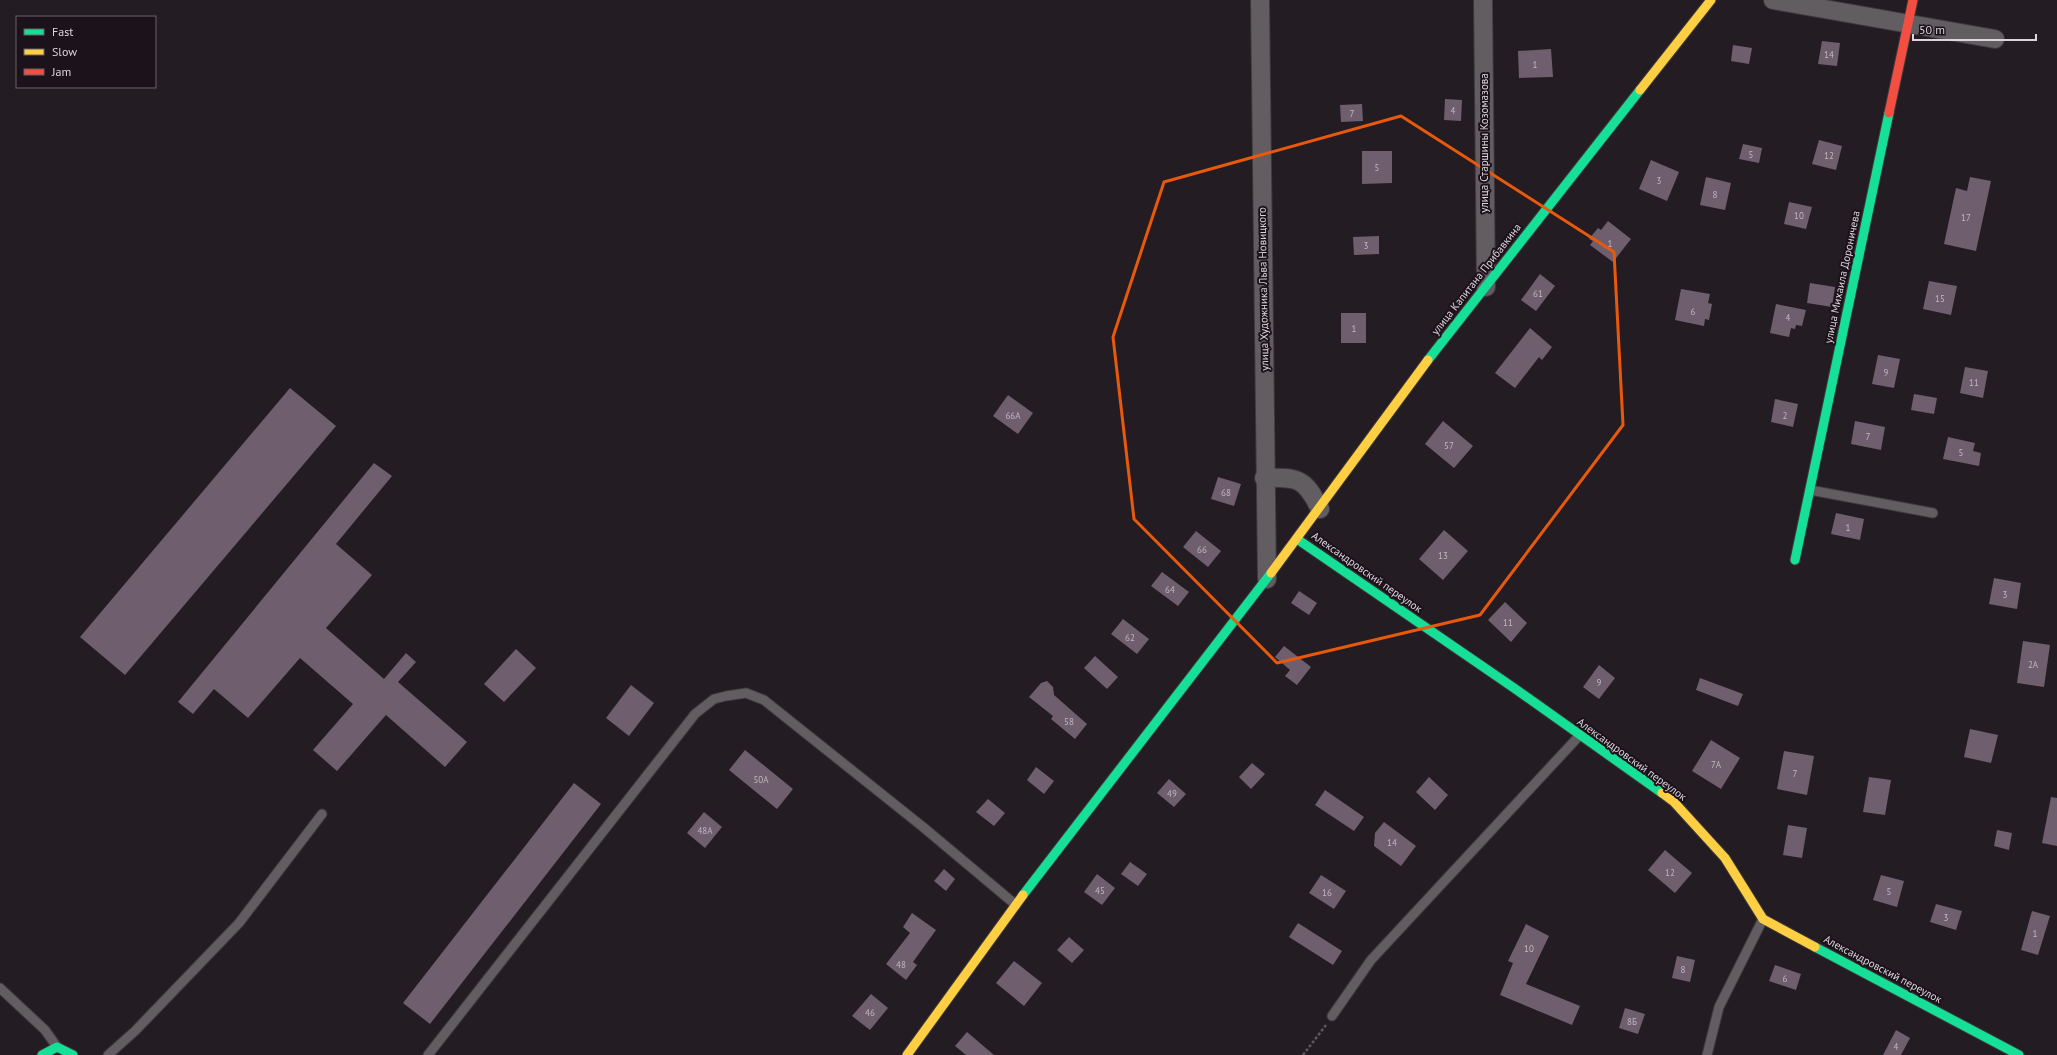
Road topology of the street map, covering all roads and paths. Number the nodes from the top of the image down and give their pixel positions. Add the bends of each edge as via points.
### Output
1 (1260, 0) edge
2 (1483, 0) edge
3 (1711, 0) edge
4 (1773, 0) edge
5 (1913, 0) edge
6 (1908, 24) junction
7 (1995, 39) dead end
8 (1486, 287) junction
9 (1264, 478) junction
10 (1810, 490) junction
11 (1320, 509) junction
12 (1933, 514) dead end
13 (1297, 539) junction
14 (1795, 560) dead end
15 (1267, 579) junction
16 (1580, 735) junction
17 (322, 814) dead end
18 (1016, 905) junction
19 (1763, 919) junction
20 (0, 988) edge
21 (1332, 1016) joint
22 (57, 1047) junction
23 (42, 1055) edge
24 (73, 1055) edge
25 (108, 1055) edge
26 (428, 1055) edge
27 (907, 1055) edge
28 (1303, 1055) edge
29 (1707, 1055) edge
30 (2020, 1055) edge

1 - 9 street, улица Художника Льва Новицкого
2 - 8 street, улица Старшины Козомазова
3 - 8 street, улица Капитана Прибавкина
4 - 6 street
5 - 6 street, улица Михаила Дороничева
6 - 7 street
6 - 10 street, улица Михаила Дороничева
8 - 11 street, улица Капитана Прибавкина via 1438,347
9 - 11 street via 1298,480 1311,490
9 - 15 street, улица Художника Льва Новицкого
10 - 12 lane
10 - 14 street, улица Михаила Дороничева
11 - 13 street, улица Капитана Прибавкина
13 - 15 street, улица Капитана Прибавкина
13 - 16 street, Александровский переулок
15 - 18 street, улица Капитана Прибавкина
16 - 19 street, Александровский переулок via 1674,802 1725,858
16 - 21 lane via 1371,960
17 - 25 lane via 239,923 135,1031
18 - 26 lane via 764,700 746,693 714,699 695,714
18 - 27 street, улица Капитана Прибавкина
19 - 29 lane via 1719,1007
19 - 30 street, Александровский переулок
20 - 22 lane via 45,1030
21 - 28 path
22 - 23 street
22 - 24 street

